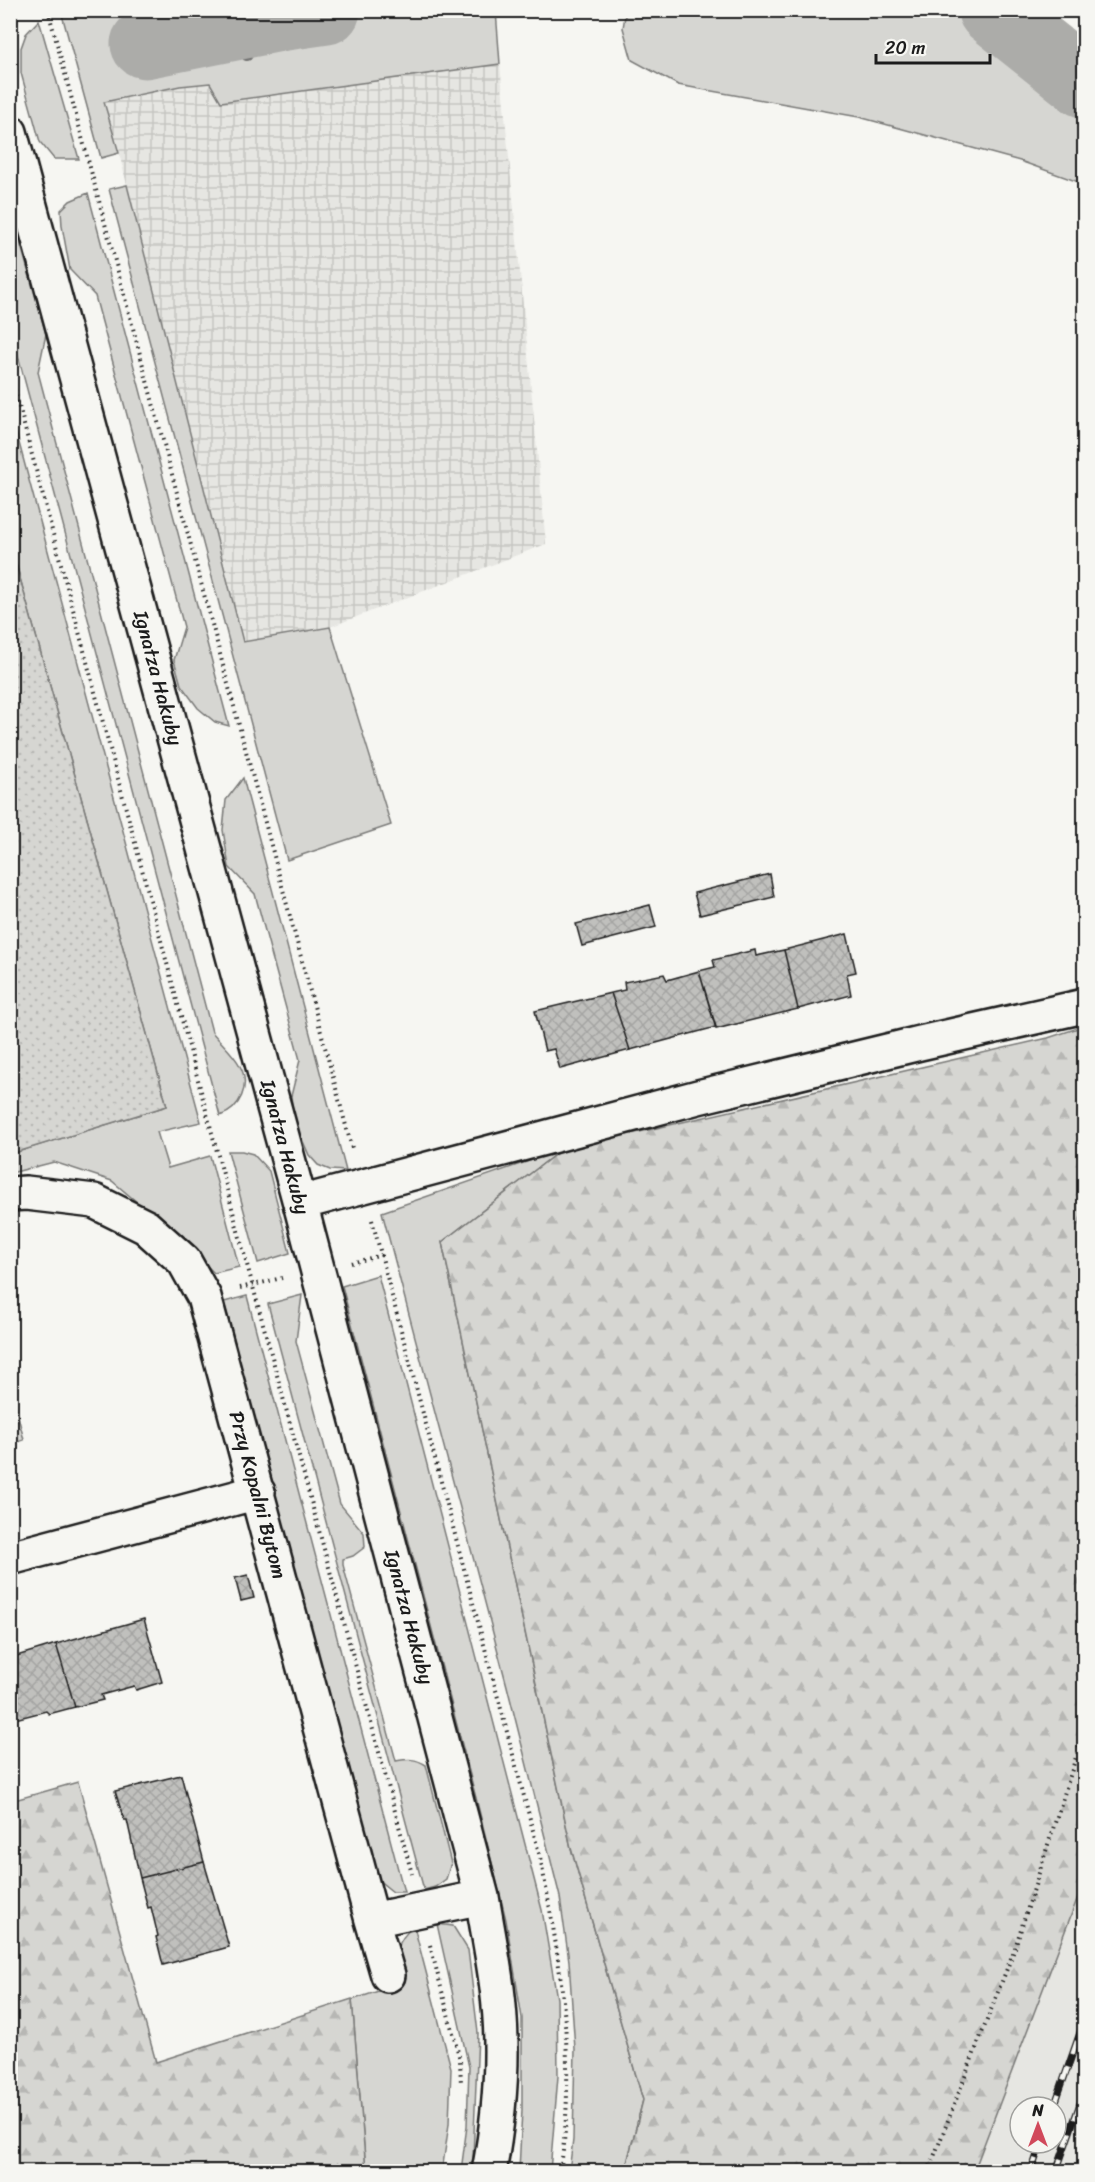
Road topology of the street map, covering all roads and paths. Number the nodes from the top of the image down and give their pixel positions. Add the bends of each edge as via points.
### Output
1 (48, 10) edge
2 (10, 132) edge
3 (10, 372) edge
4 (1084, 1006) edge
5 (362, 1188) junction
6 (10, 1194) edge
7 (300, 1203) junction
8 (258, 1492) junction
9 (10, 1558) edge
10 (1084, 1732) edge
11 (482, 1897) junction
12 (421, 1909) junction
13 (372, 1920) junction
14 (388, 1975) dead end
15 (461, 2088) dead end
16 (489, 2172) edge
17 (560, 2172) edge
18 (927, 2172) edge

1 - 5 path
2 - 7 street, Ignatza Hakuby
3 - 12 path
4 - 5 street via 698,1097
5 - 7 street
5 - 17 path via 540,1857 565,2005 567,2082
6 - 8 street, Przy Kopalni Bytom via 94,1201 146,1227 184,1262 204,1297
7 - 11 street, Ignatza Hakuby
8 - 9 street
8 - 13 street, Przy Kopalni Bytom
10 - 18 path via 1016,1948
11 - 12 street
11 - 16 street, Ignatza Hakuby via 497,1989 500,2037
12 - 13 street
12 - 15 path via 459,2060
13 - 14 street, Przy Kopalni Bytom

